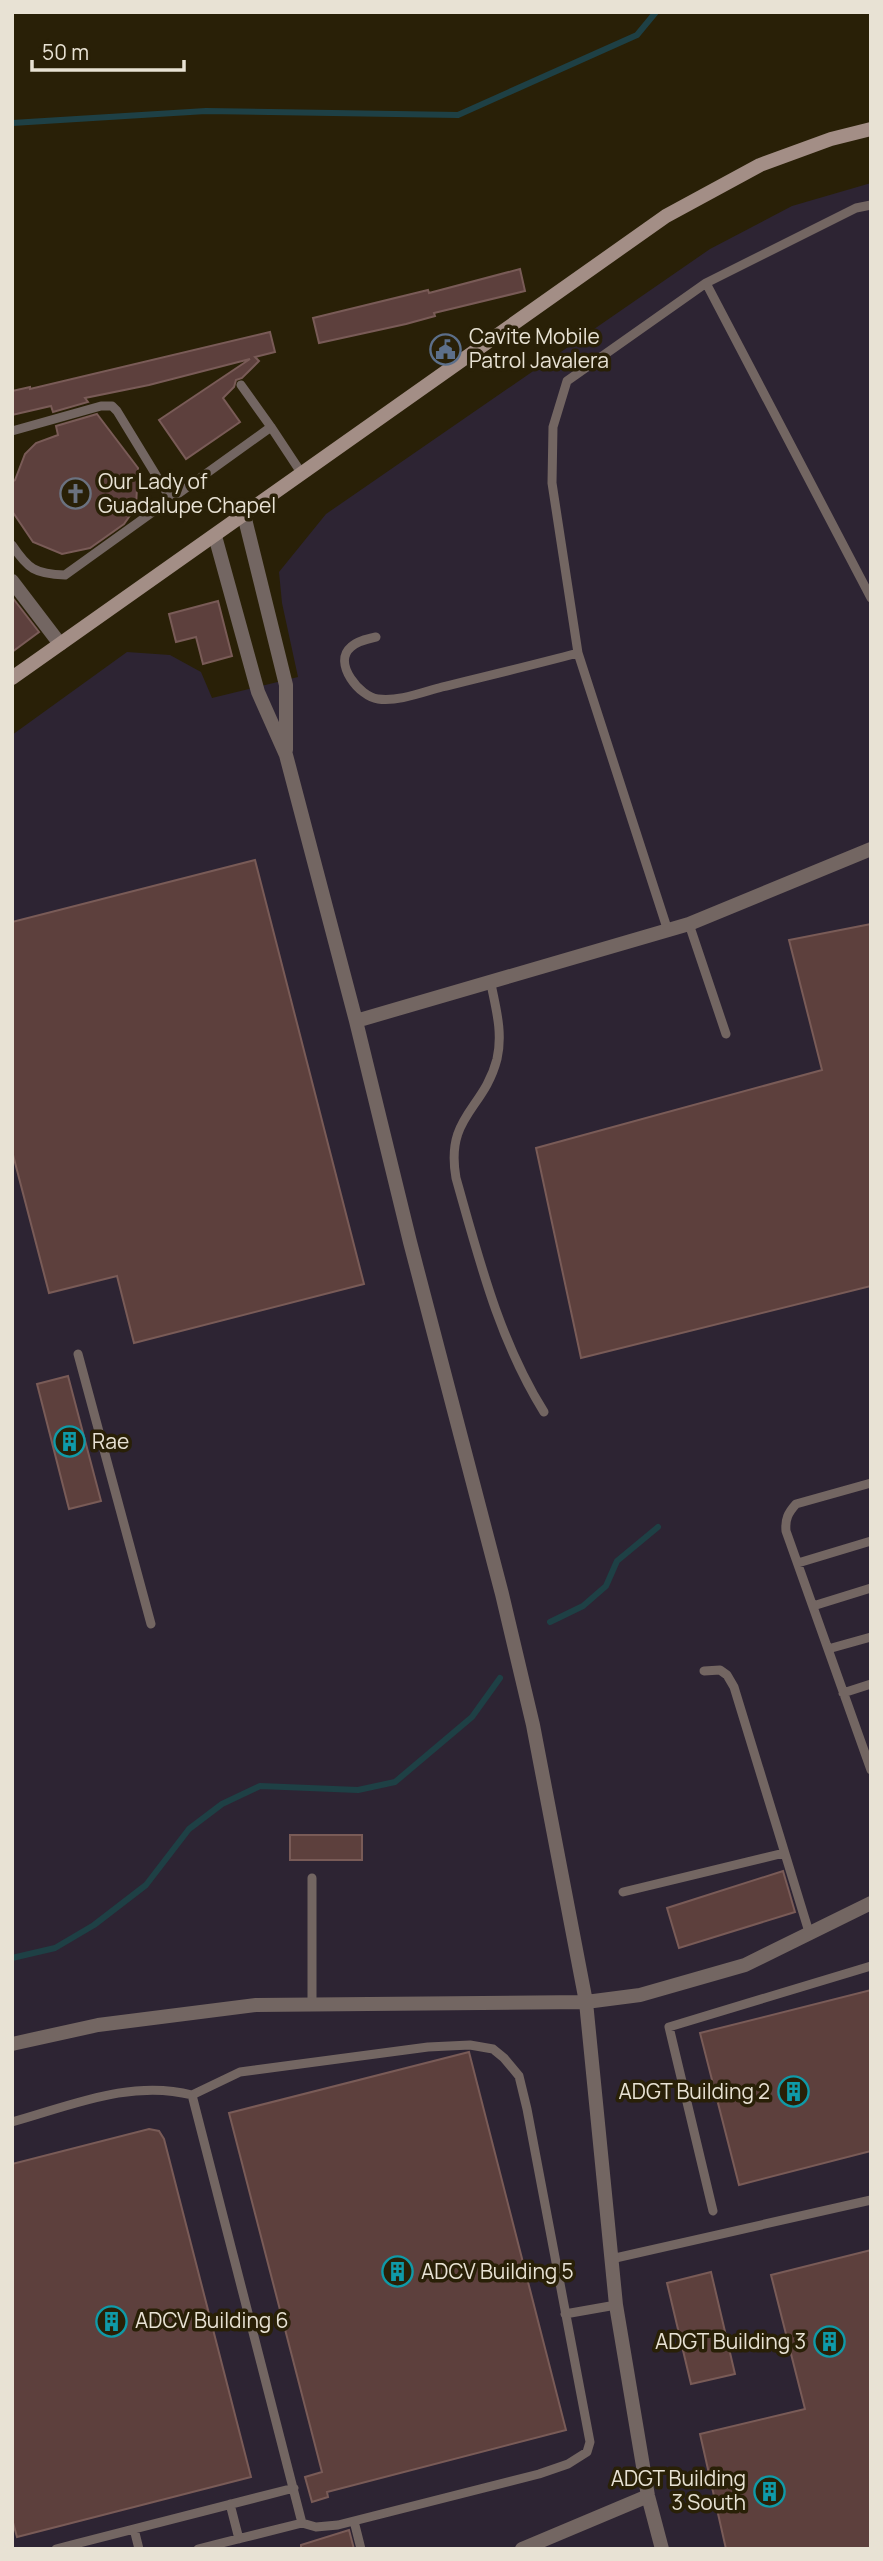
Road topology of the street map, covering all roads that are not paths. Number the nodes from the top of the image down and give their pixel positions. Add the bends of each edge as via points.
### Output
1 (871, 129) edge
2 (871, 205) edge
3 (706, 283) junction
4 (241, 385) dead end
5 (271, 428) junction
6 (12, 431) edge
7 (302, 474) junction
8 (170, 498) junction
9 (244, 515) junction
10 (215, 536) junction
11 (12, 545) edge
12 (12, 581) edge
13 (871, 598) edge
14 (376, 637) dead end
15 (60, 644) junction
16 (578, 653) junction
17 (12, 678) edge
18 (286, 755) junction
19 (871, 849) edge
20 (689, 924) junction
21 (668, 931) junction
22 (491, 984) junction
23 (356, 1021) junction
24 (726, 1034) dead end
25 (78, 1354) dead end
26 (544, 1412) dead end
27 (871, 1483) edge
28 (871, 1541) edge
29 (798, 1563) junction
30 (871, 1588) edge
31 (813, 1606) junction
32 (151, 1624) dead end
33 (871, 1637) edge
34 (828, 1649) junction
35 (704, 1671) dead end
36 (871, 1684) edge
37 (843, 1693) junction
38 (871, 1732) edge
39 (859, 1736) junction
40 (871, 1770) edge
41 (784, 1853) junction
42 (313, 1878) dead end
43 (623, 1892) dead end
44 (871, 1903) edge
45 (809, 1932) junction
46 (871, 1966) edge
47 (586, 2002) junction
48 (312, 2003) junction
49 (12, 2044) edge
50 (192, 2095) junction
51 (12, 2122) edge
52 (871, 2200) edge
53 (713, 2211) dead end
54 (611, 2259) junction
55 (616, 2305) junction
56 (565, 2314) junction
57 (294, 2488) junction
58 (648, 2496) junction
59 (230, 2504) junction
60 (354, 2521) junction
61 (302, 2523) junction
62 (134, 2529) junction
63 (239, 2539) junction
64 (56, 2549) edge
65 (139, 2549) edge
66 (198, 2549) edge
67 (361, 2549) edge
68 (522, 2549) edge
69 (662, 2549) edge

1 - 7 main road via 760,165 666,216
2 - 3 lane via 856,208
3 - 13 lane
3 - 16 lane via 567,381 553,427 552,483
4 - 5 lane
5 - 7 lane
5 - 8 lane
6 - 8 lane via 101,406 112,407
7 - 9 main road
8 - 11 lane via 65,575 32,569
9 - 10 main road
9 - 18 street via 286,685
10 - 15 main road
10 - 18 street via 258,692
12 - 15 street
14 - 16 lane via 349,647 345,661 354,683 378,699
15 - 17 main road
16 - 21 lane
18 - 23 street
19 - 20 street
20 - 21 street
20 - 24 lane
21 - 22 street
22 - 23 street
22 - 26 lane via 500,1027 496,1061 487,1086 462,1121 453,1161 493,1308 517,1366
23 - 47 street via 533,1725
25 - 32 lane
27 - 29 lane via 796,1504 789,1512 786,1531
28 - 29 lane
29 - 31 lane
30 - 31 lane
31 - 34 lane
33 - 34 lane
34 - 37 lane
35 - 41 lane via 720,1670 734,1687
36 - 37 lane
37 - 39 lane
38 - 39 lane
39 - 40 lane
41 - 43 lane
41 - 45 lane
42 - 48 lane
44 - 45 street
45 - 47 street via 745,1965 640,1995
46 - 53 lane via 668,2026
47 - 48 street
47 - 54 street
48 - 49 street via 256,2005 99,2025
50 - 51 lane via 127,2090
50 - 56 lane via 240,2072 428,2047 493,2049 519,2076
50 - 57 lane
52 - 54 lane
54 - 55 street
55 - 56 lane
55 - 58 street
56 - 60 lane via 590,2442 587,2452 539,2474
57 - 59 lane
57 - 61 lane
58 - 68 street
58 - 69 street
59 - 62 lane
59 - 63 lane
60 - 61 lane via 316,2527
60 - 67 lane
61 - 63 lane
62 - 64 lane
62 - 65 lane
63 - 66 lane

